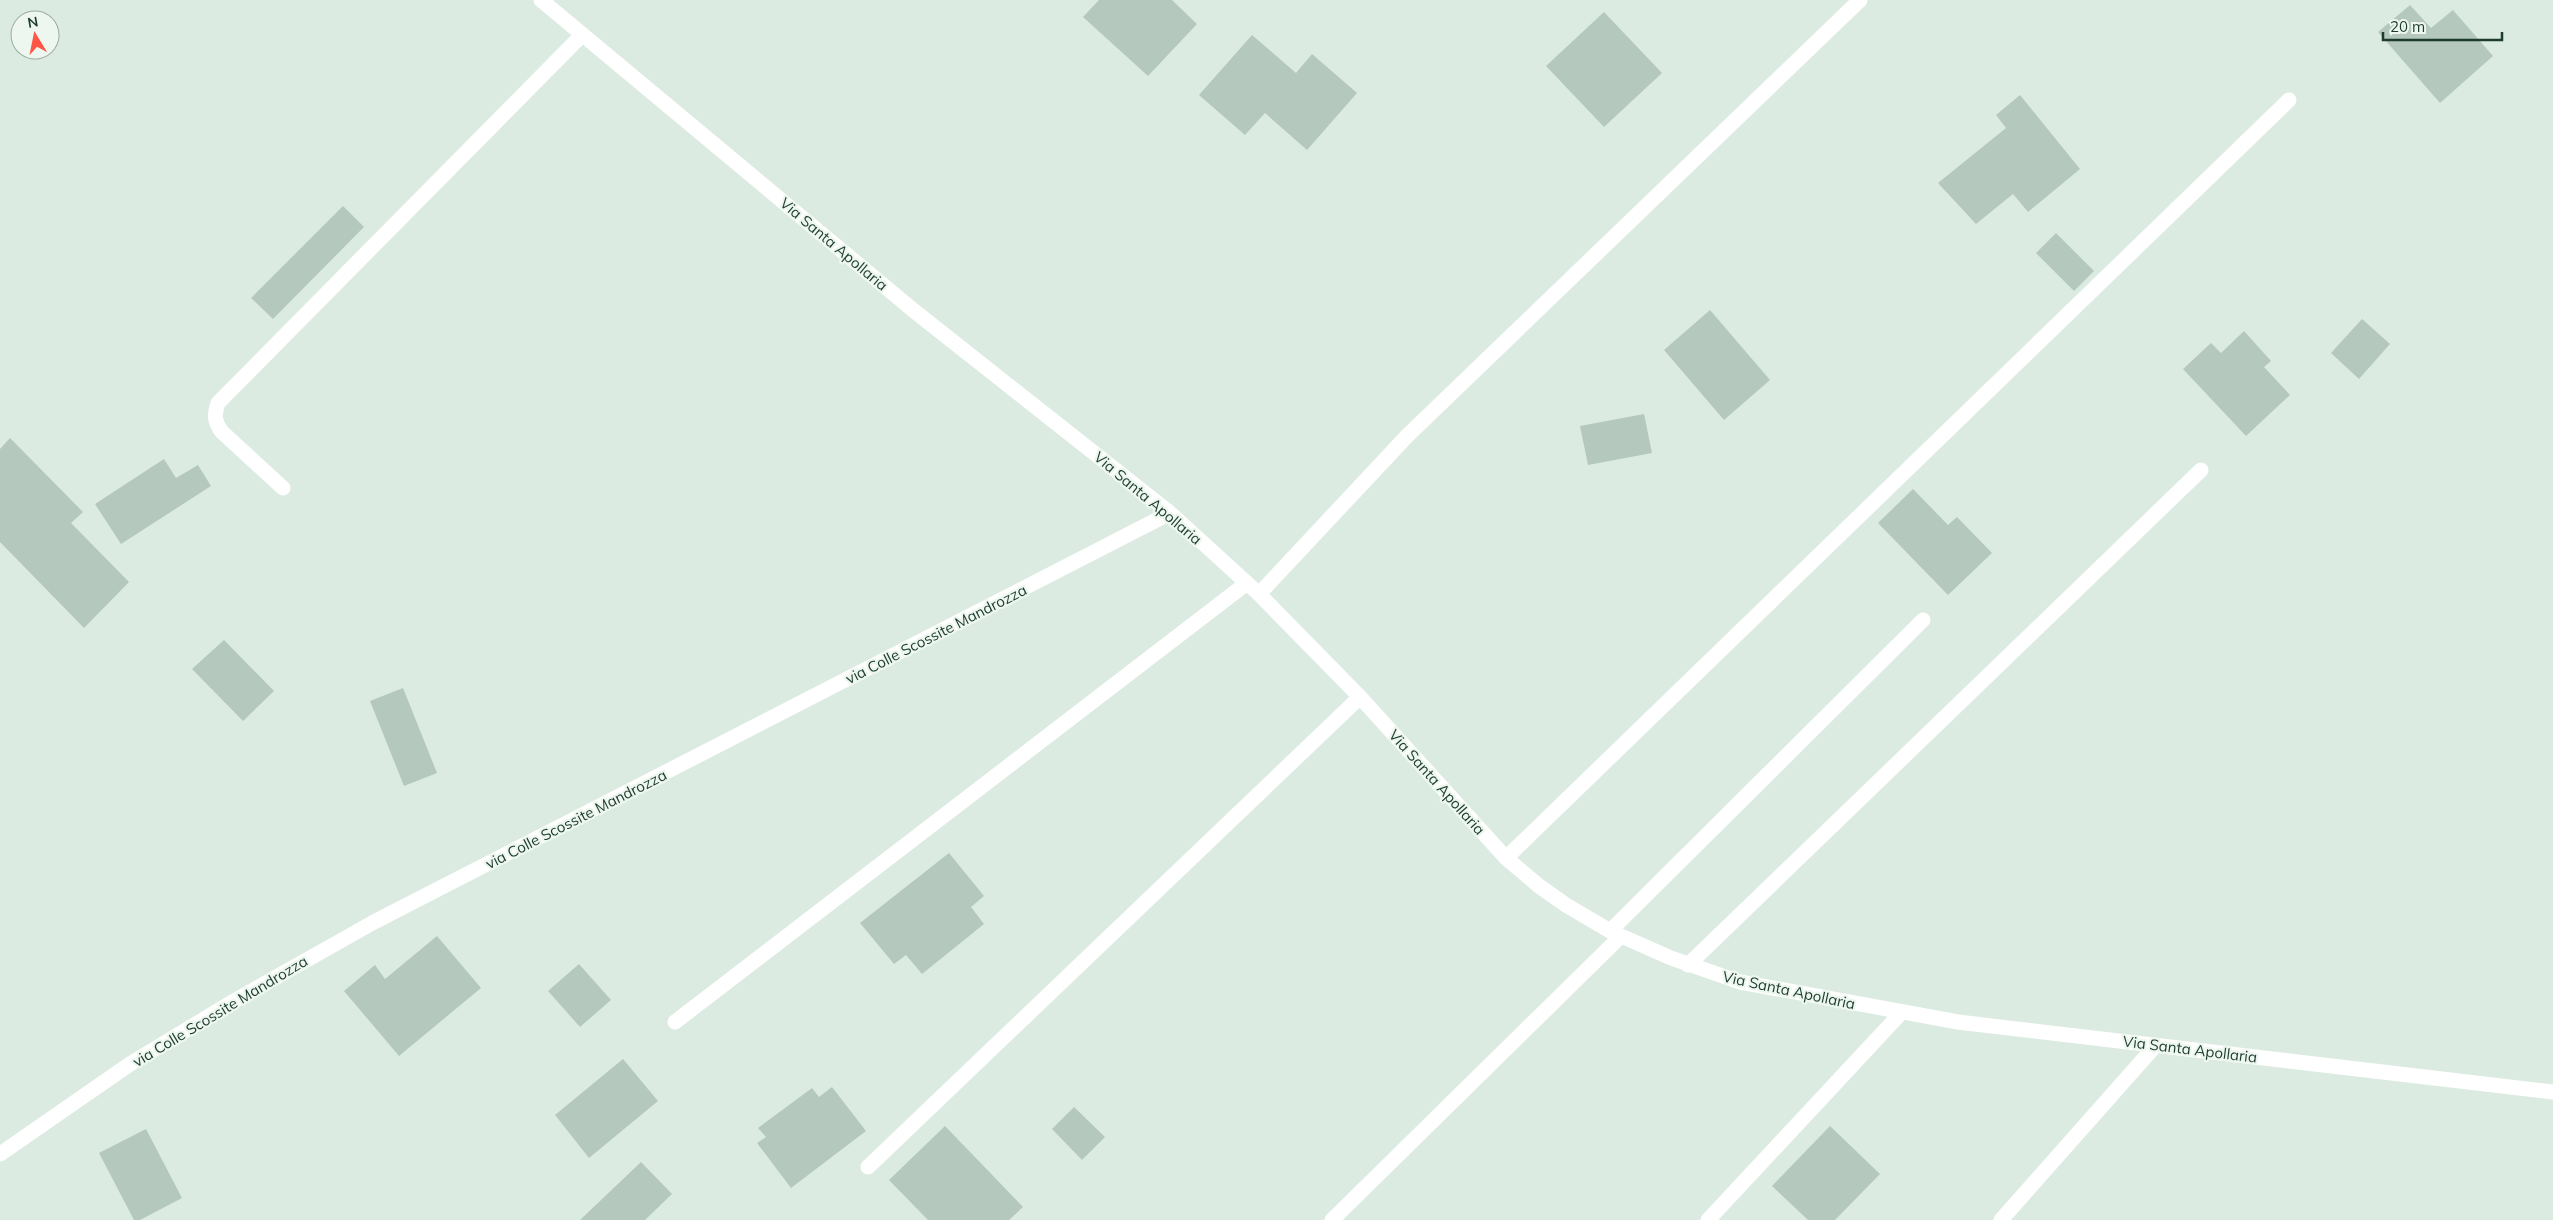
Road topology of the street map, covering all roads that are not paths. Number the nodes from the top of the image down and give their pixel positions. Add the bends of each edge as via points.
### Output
1 (541, 0) edge
2 (1860, 0) edge
3 (582, 35) junction
4 (2289, 100) dead end
5 (2201, 470) dead end
6 (283, 488) dead end
7 (1170, 514) junction
8 (1247, 583) junction
9 (1260, 594) junction
10 (1923, 620) dead end
11 (1360, 697) junction
12 (1506, 858) junction
13 (1616, 933) junction
14 (1688, 965) junction
15 (1902, 1012) junction
16 (675, 1022) dead end
17 (2156, 1045) junction
18 (2553, 1092) edge
19 (0, 1154) edge
20 (868, 1166) dead end
21 (1332, 1220) edge
22 (1708, 1220) edge
23 (2001, 1220) edge

1 - 3 street, Via Santa Apollaria
2 - 9 street via 1407,436
3 - 6 street via 218,403 214,414 222,432
3 - 7 street, Via Santa Apollaria via 914,310
4 - 12 street
5 - 14 street
7 - 8 street, Via Santa Apollaria
7 - 19 street, via Colle Scossite Mandrozza via 374,922 130,1064
8 - 9 street, Via Santa Apollaria
8 - 16 street
9 - 11 street, Via Santa Apollaria
10 - 13 street
11 - 12 street, Via Santa Apollaria
11 - 20 street
12 - 13 street, Via Santa Apollaria via 1566,905
13 - 14 street, Via Santa Apollaria
13 - 21 street
14 - 15 street, Via Santa Apollaria via 1765,988
15 - 17 street, Via Santa Apollaria via 1958,1022
15 - 22 street
17 - 18 street, Via Santa Apollaria
17 - 23 street

